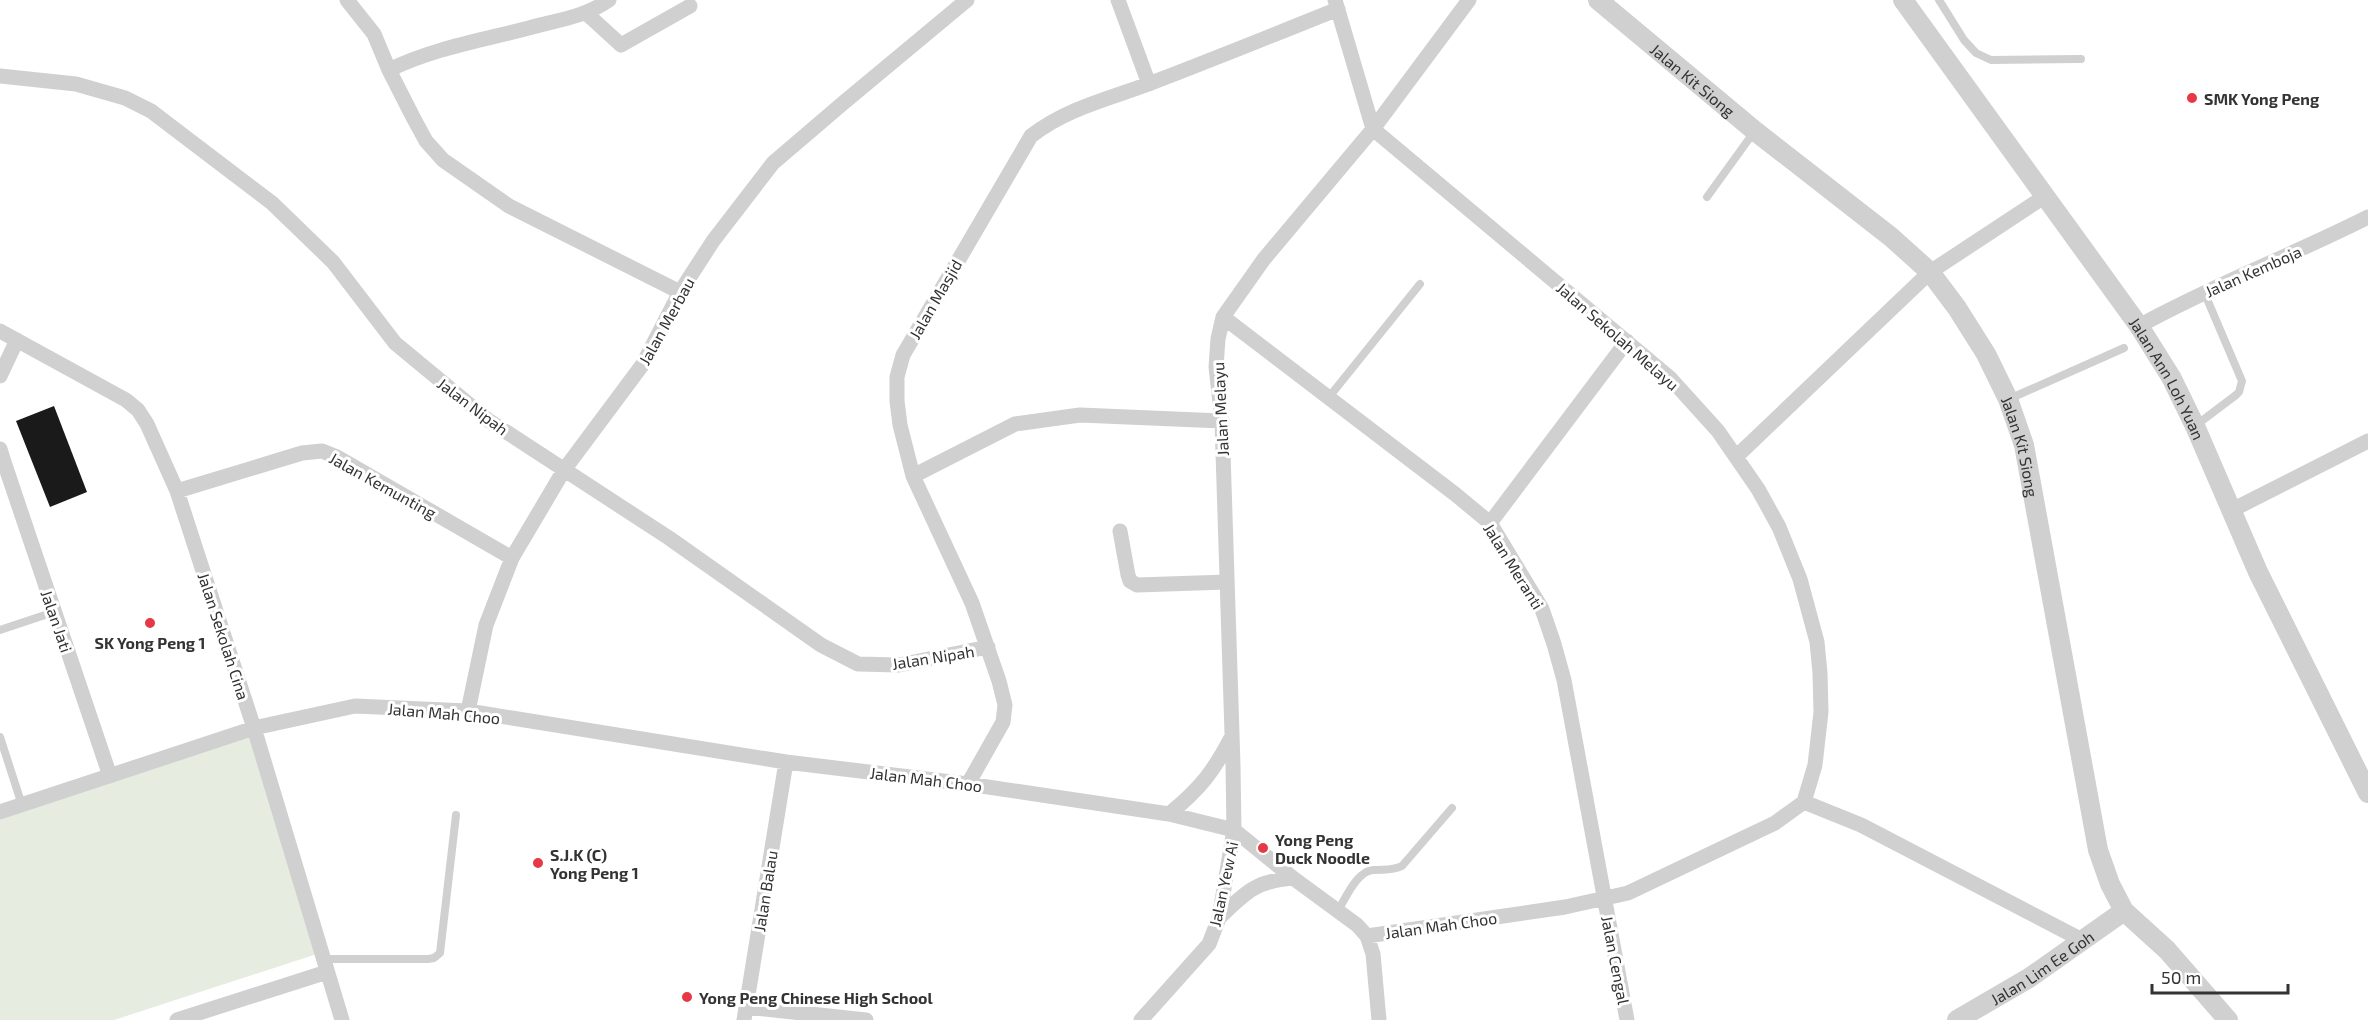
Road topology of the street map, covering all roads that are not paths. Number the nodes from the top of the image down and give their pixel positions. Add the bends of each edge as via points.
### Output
1 (347, 0) edge
2 (609, 0) edge
3 (967, 0) edge
4 (1118, 0) edge
5 (1469, 0) edge
6 (1598, 0) edge
7 (1903, 0) edge
8 (1939, 0) edge
9 (1337, 5) edge
10 (690, 6) dead end
11 (586, 13) junction
12 (2081, 59) dead end
13 (389, 70) junction
14 (0, 76) edge
15 (1149, 84) junction
16 (1373, 129) junction
17 (1755, 131) junction
18 (1707, 197) dead end
19 (2044, 197) junction
20 (2368, 217) edge
21 (1930, 272) junction
22 (1420, 284) dead end
23 (680, 292) junction
24 (2204, 292) junction
25 (1224, 317) junction
26 (2139, 326) junction
27 (0, 331) edge
28 (17, 340) junction
29 (1627, 341) junction
30 (2124, 348) dead end
31 (0, 376) edge
32 (1329, 397) junction
33 (2008, 399) junction
34 (1221, 421) junction
35 (2195, 426) junction
36 (2368, 441) edge
37 (0, 449) edge
38 (1737, 456) junction
39 (3, 466) edge
40 (564, 470) junction
41 (913, 476) junction
42 (177, 491) junction
43 (2232, 510) junction
44 (1490, 523) junction
45 (1120, 531) dead end
46 (512, 558) junction
47 (1227, 582) junction
48 (54, 612) junction
49 (0, 630) edge
50 (988, 647) junction
51 (468, 711) junction
52 (254, 728) junction
53 (1232, 736) junction
54 (0, 737) edge
55 (786, 762) junction
56 (110, 776) junction
57 (968, 784) junction
58 (2368, 793) edge
59 (1804, 802) junction
60 (22, 805) junction
61 (1452, 808) dead end
62 (0, 812) edge
63 (1169, 814) junction
64 (456, 815) dead end
65 (1234, 830) junction
66 (1293, 878) junction
67 (1604, 900) junction
68 (1338, 910) junction
69 (2124, 911) junction
70 (1219, 918) junction
71 (1367, 936) junction
72 (2082, 940) junction
73 (325, 966) junction
74 (745, 1013) edge
75 (177, 1020) edge
76 (342, 1020) edge
77 (866, 1020) edge
78 (1141, 1020) edge
79 (1379, 1020) edge
80 (1627, 1020) edge
81 (1957, 1020) edge
82 (2228, 1020) edge

1 - 13 street via 374,34
2 - 11 street
3 - 23 street, Jalan Merbau via 774,163 713,241
4 - 15 street
5 - 16 street, Jalan Melayu
6 - 17 street, Jalan Kit Siong
7 - 19 street, Jalan Ann Loh Yuan
8 - 12 lane via 1964,40 1990,60
9 - 15 street, Jalan Masjid
9 - 16 street
10 - 11 street via 621,45
11 - 13 street via 408,60
13 - 23 street via 426,141 443,160 509,206
14 - 40 street, Jalan Nipah via 76,84 125,98 151,111 272,203 333,262 395,343 488,420
15 - 41 street, Jalan Masjid via 1049,122 1031,136 1019,154 903,355 897,377 897,401
16 - 25 street, Jalan Melayu via 1264,259
16 - 29 street, Jalan Sekolah Melayu
17 - 18 lane
17 - 21 street, Jalan Kit Siong
19 - 21 street
19 - 26 street, Jalan Ann Loh Yuan
20 - 24 street, Jalan Kemboja
21 - 33 street, Jalan Kit Siong via 1986,354
21 - 38 street
22 - 32 lane
23 - 40 street, Jalan Merbau via 643,364
24 - 26 street, Jalan Kemboja
24 - 35 lane via 2242,381 2236,395
25 - 32 street, Jalan Meranti
25 - 34 street, Jalan Melayu via 1216,368
26 - 35 street, Jalan Ann Loh Yuan via 2171,377
27 - 28 street, Jalan Sekolah Cina
28 - 31 street
28 - 42 street, Jalan Sekolah Cina via 138,410 154,436
29 - 38 street, Jalan Sekolah Melayu via 1670,378
29 - 44 street
30 - 33 lane
32 - 44 street, Jalan Meranti
33 - 69 street, Jalan Kit Siong via 2024,445 2098,850
34 - 41 street via 1080,415 1015,424
34 - 47 street, Jalan Melayu
35 - 43 street, Jalan Ann Loh Yuan
36 - 43 street
37 - 39 street, Jalan Jati
38 - 59 street, Jalan Sekolah Melayu via 1779,527 1803,588 1817,642 1821,712 1815,765
39 - 48 street, Jalan Jati
40 - 46 street, Jalan Merbau
40 - 50 street, Jalan Nipah via 821,645 858,664 899,665
41 - 50 street, Jalan Masjid via 972,603
42 - 46 street, Jalan Kemunting via 302,453 322,452
42 - 52 street, Jalan Sekolah Cina
43 - 58 street, Jalan Ann Loh Yuan
44 - 67 street, Jalan Meranti via 1542,609 1554,644
45 - 47 street via 1130,581 1137,585
46 - 51 street, Jalan Merbau via 486,625
47 - 53 street, Jalan Melayu
48 - 49 lane
48 - 56 street, Jalan Jati
50 - 57 street, Jalan Masjid via 1005,705 1003,722
51 - 52 street, Jalan Mah Choo via 355,706
51 - 55 street, Jalan Mah Choo
52 - 56 street, Jalan Mah Choo
52 - 73 street, Jalan Sekolah Cina
53 - 63 street via 1200,786
53 - 65 street, Jalan Melayu
54 - 60 lane
55 - 57 street, Jalan Mah Choo
55 - 74 street, Jalan Balau
56 - 60 street, Jalan Mah Choo
57 - 63 street, Jalan Mah Choo
59 - 67 street, Jalan Mah Choo via 1775,823 1628,893
59 - 72 street via 1861,825
60 - 62 street, Jalan Mah Choo
61 - 68 lane via 1402,866 1362,874
63 - 65 street, Jalan Mah Choo
64 - 73 lane via 440,953 428,959
65 - 66 street, Jalan Mah Choo
65 - 70 street, Jalan Yew Ai
66 - 68 street, Jalan Mah Choo
66 - 70 street via 1257,885
67 - 71 street, Jalan Mah Choo
67 - 80 street, Jalan Cengal
68 - 71 street, Jalan Mah Choo
69 - 72 street, Jalan Lim Ee Goh
69 - 82 street, Jalan Kit Siong via 2166,950
70 - 78 street, Jalan Yew Ai via 1201,955
71 - 79 street via 1373,954
72 - 81 street, Jalan Lim Ee Goh via 2029,978
73 - 75 street
73 - 76 street, Jalan Sekolah Cina
74 - 77 street

